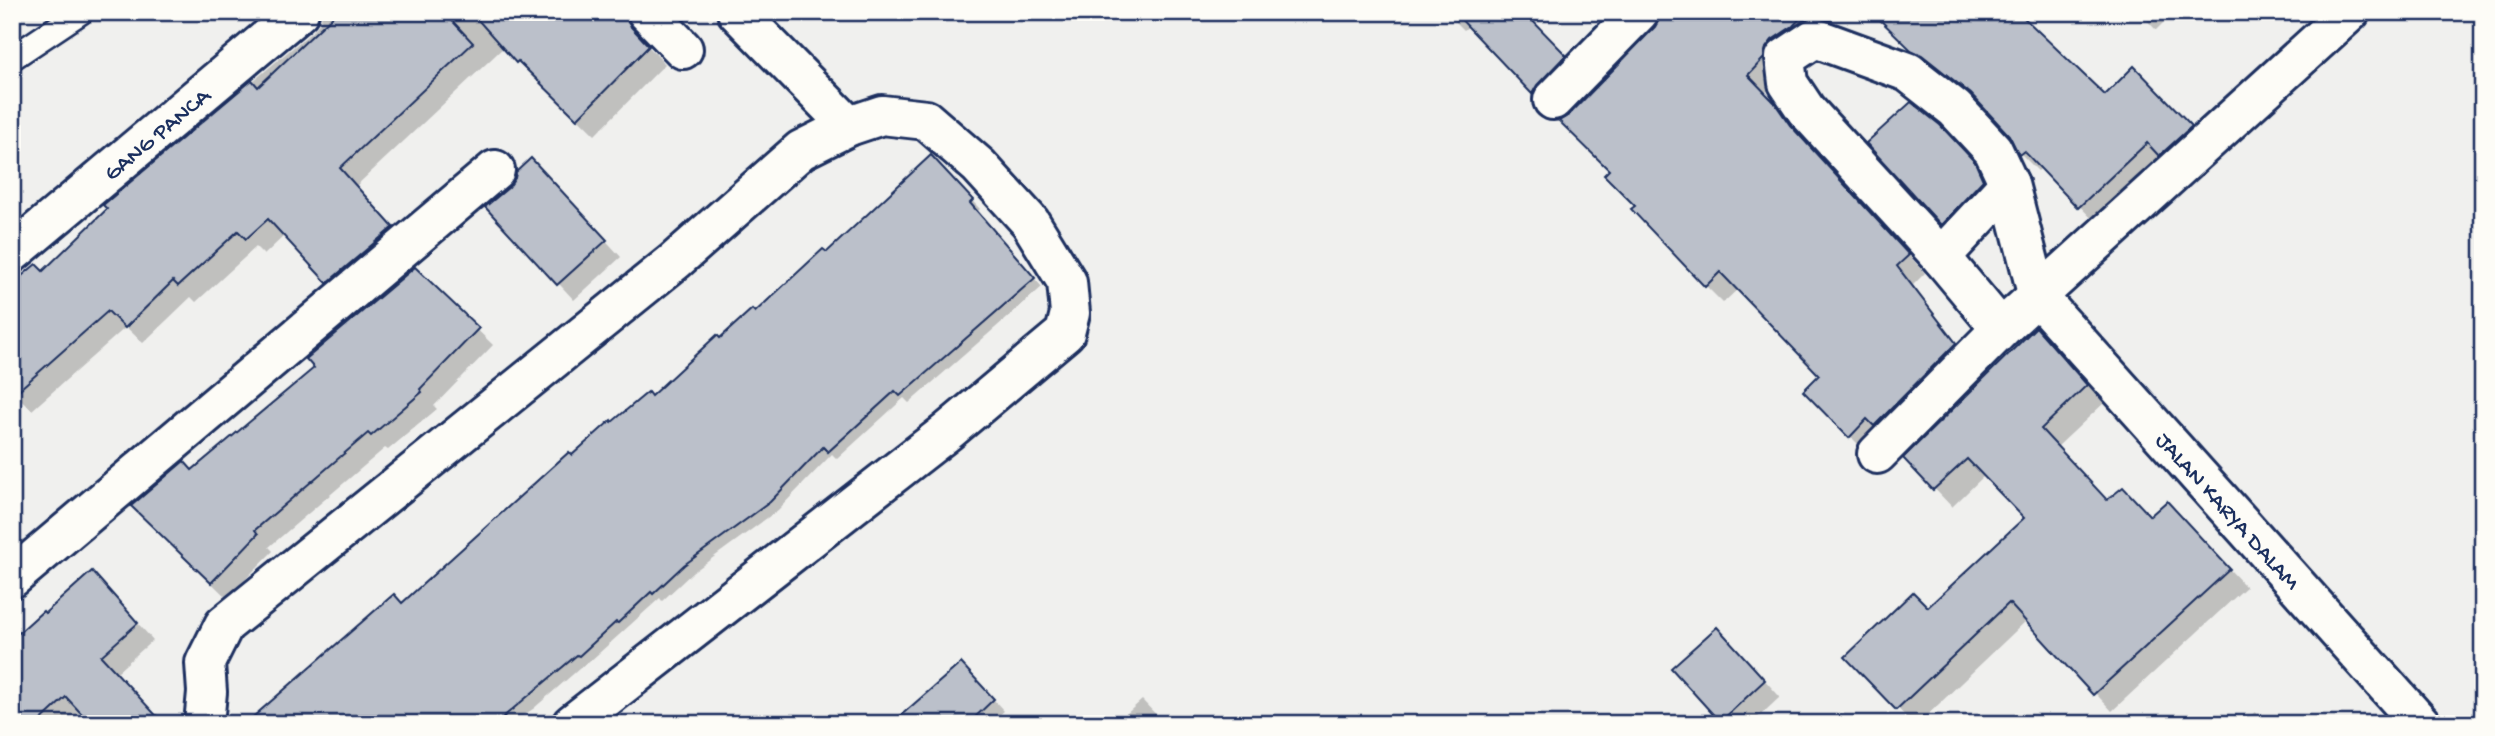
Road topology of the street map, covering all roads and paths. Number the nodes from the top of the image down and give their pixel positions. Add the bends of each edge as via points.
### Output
1 (81, 12) edge
2 (299, 12) edge
3 (647, 12) edge
4 (737, 12) edge
5 (1639, 12) edge
6 (2330, 19) edge
7 (683, 49) dead end
8 (12, 58) edge
9 (1553, 100) dead end
10 (849, 126) junction
11 (495, 170) dead end
12 (2009, 184) junction
13 (12, 253) edge
14 (1941, 257) junction
15 (2038, 297) junction
16 (2001, 330) junction
17 (1877, 454) dead end
18 (12, 578) edge
19 (206, 708) edge
20 (233, 724) edge
21 (572, 724) edge
22 (2421, 724) edge

1 - 8 lane
2 - 13 street, GANG PANCA
3 - 7 street
4 - 10 street
5 - 9 street
6 - 15 street
10 - 19 street via 801,150 675,261 224,625 205,663
10 - 21 street via 882,115 926,120 979,166 1030,222 1067,282 1070,313 1065,332 947,432
11 - 18 street
12 - 14 street
12 - 14 street via 1993,150 1955,109 1908,72 1815,38 1785,58 1788,83 1806,110
12 - 15 street
14 - 16 street
15 - 16 street
15 - 22 street, JALAN KARYA DALAM
16 - 17 street
19 - 20 street

